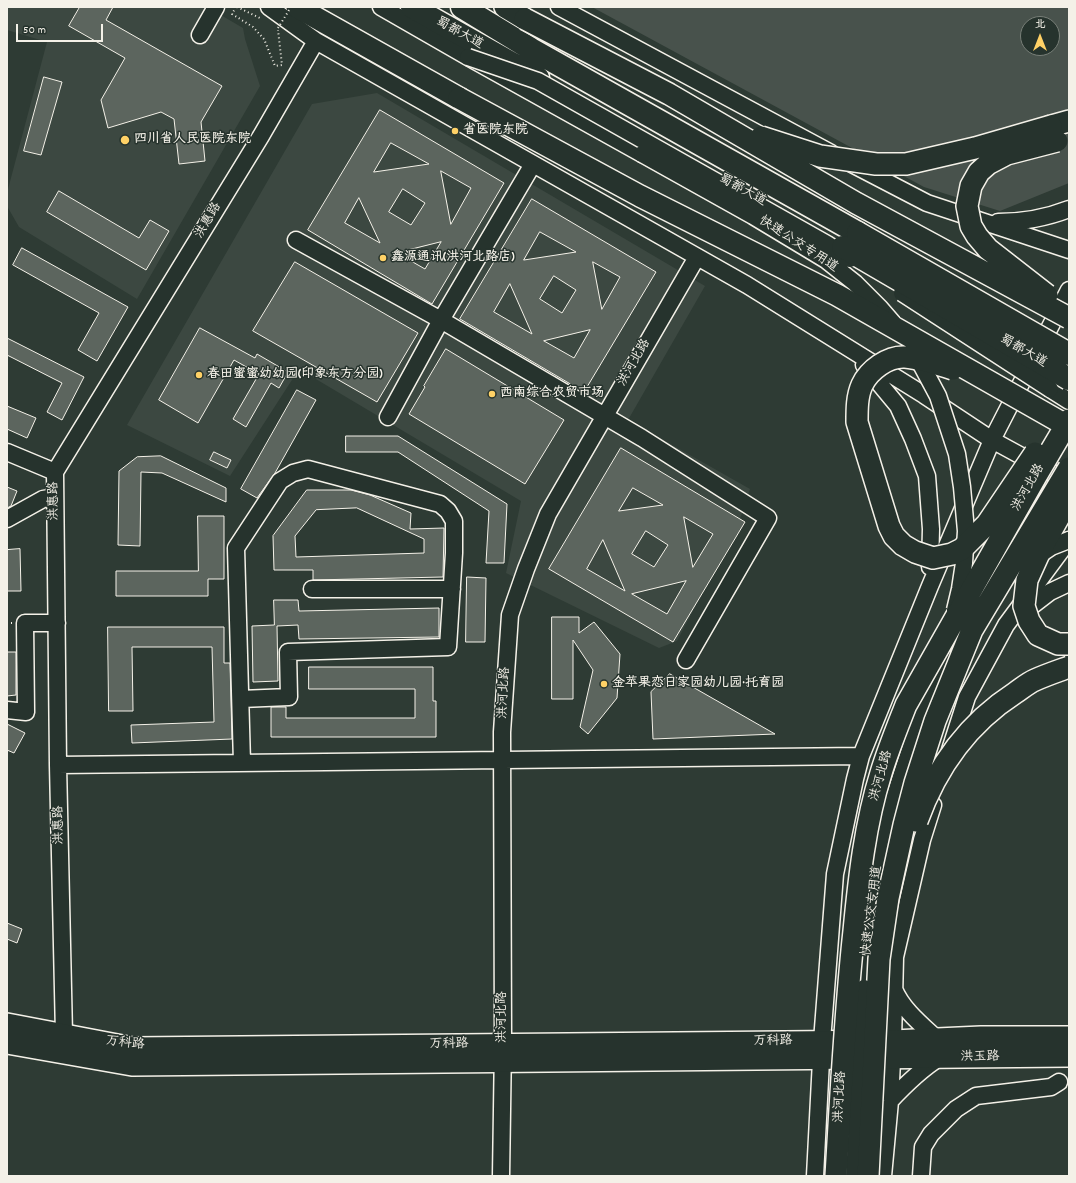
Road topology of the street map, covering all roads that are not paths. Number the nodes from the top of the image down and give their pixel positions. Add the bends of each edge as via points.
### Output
1 (216, 7) edge
2 (297, 7) edge
3 (381, 7) edge
4 (412, 7) edge
5 (462, 7) edge
6 (505, 7) edge
7 (559, 7) edge
8 (264, 13) edge
9 (200, 36) dead end
10 (316, 41) junction
11 (468, 57) junction
12 (1069, 121) edge
13 (721, 124) junction
14 (1069, 138) edge
15 (533, 164) junction
16 (1069, 209) edge
17 (982, 222) junction
18 (296, 240) dead end
19 (850, 240) junction
20 (1069, 250) edge
21 (697, 257) junction
22 (1069, 290) edge
23 (1069, 313) edge
24 (1069, 318) edge
25 (442, 320) junction
26 (851, 350) junction
27 (1069, 354) edge
28 (1069, 379) edge
29 (1001, 387) junction
30 (1069, 401) edge
31 (604, 415) junction
32 (1069, 415) edge
33 (388, 416) dead end
34 (1069, 420) edge
35 (1069, 427) edge
36 (992, 440) junction
37 (7, 452) edge
38 (1069, 468) edge
39 (55, 472) junction
40 (1069, 482) edge
41 (55, 497) junction
42 (1069, 499) edge
43 (7, 519) edge
44 (1069, 540) edge
45 (1069, 583) edge
46 (930, 586) junction
47 (312, 589) dead end
48 (452, 589) junction
49 (57, 623) junction
50 (1006, 625) junction
51 (1069, 644) edge
52 (943, 656) junction
53 (686, 660) dead end
54 (1069, 666) edge
55 (241, 699) junction
56 (7, 710) edge
57 (861, 756) junction
58 (502, 760) junction
59 (242, 763) junction
60 (58, 765) junction
61 (888, 898) junction
62 (894, 989) junction
63 (7, 1024) edge
64 (64, 1035) junction
65 (1069, 1037) edge
66 (7, 1043) edge
67 (938, 1049) junction
68 (821, 1050) junction
69 (892, 1050) junction
70 (503, 1053) junction
71 (1069, 1056) edge
72 (1059, 1082) dead end
73 (890, 1101) junction
74 (815, 1173) edge
75 (878, 1175) edge
76 (501, 1176) edge
77 (836, 1176) edge
78 (854, 1176) edge
79 (921, 1176) edge

1 - 9 street
2 - 29 main road, bridge via 640,196 837,295
3 - 11 street, 快速公交专用道
4 - 19 highway, 蜀都大道
5 - 19 highway, 蜀都大道
6 - 13 main road, bridge
7 - 17 street via 927,203
8 - 10 street
10 - 15 street
10 - 39 street, 洪惠路
11 - 30 street, 快速公交专用道, bridge via 538,80 827,244
11 - 52 street, 快速公交专用道, bridge via 753,216 826,260 855,283 912,346 938,396 957,454 962,487 966,531 964,563
12 - 13 main road, bridge via 975,148 906,164 876,164 820,156
13 - 24 main road, bridge via 856,203
14 - 23 main road, bridge via 1007,154 988,164 979,172 971,186 967,206 971,226 988,249
15 - 21 street
15 - 25 street
16 - 17 street via 1052,216 1018,222
17 - 20 street
18 - 25 street
19 - 27 highway, 蜀都大道, bridge
19 - 28 highway, 蜀都大道, bridge
21 - 26 street
21 - 31 street, 洪河北路
22 - 36 street
25 - 31 street
25 - 33 street
26 - 36 street
26 - 46 street via 898,406 927,476 931,529
29 - 32 main road, bridge via 945,366 904,357 888,360 872,371 862,385 857,406 857,422 889,526 903,545 915,552 933,558 962,549 987,524 1034,453
29 - 35 main road, bridge
31 - 53 street via 768,518
31 - 58 street, 洪河北路 via 548,514 510,615
34 - 77 main road, 洪河北路, bridge via 906,705 881,774 862,859 856,906 847,994
36 - 40 street
36 - 46 street
37 - 39 street
38 - 61 main road, 洪河北路, bridge via 972,630 935,721 915,783
39 - 41 street, 洪惠路
41 - 43 street via 43,499
41 - 49 street, 洪惠路
42 - 51 main road, bridge via 1027,580 1024,606 1029,621 1038,635 1058,644
44 - 50 street
44 - 52 street, 快速公交专用道, bridge via 1051,547 1011,573 983,598
45 - 50 street via 1050,592
46 - 57 street
47 - 48 street
48 - 55 street via 448,647 288,652 289,697
48 - 55 street via 454,521 440,504 308,469 293,473 280,481 236,548
49 - 56 street via 25,624 26,712
49 - 60 street, 洪惠路
50 - 62 street via 967,697 922,840 895,957
52 - 78 street, 快速公交专用道, bridge via 895,794 879,862 869,927
54 - 61 main road, bridge via 1034,680 998,704 971,728 943,764 924,801
55 - 59 street
57 - 58 street
57 - 68 street via 835,874
58 - 59 street
58 - 70 street, 洪河北路
59 - 60 street
60 - 64 street, 洪惠路
61 - 75 main road, 洪河北路, bridge via 877,991
62 - 67 street via 898,999 921,1024
62 - 69 street
63 - 64 main road, 万科路
64 - 70 main road, 万科路 via 133,1048
65 - 67 main road, 洪玉路 via 981,1037
66 - 70 main road, 万科路 via 132,1065
67 - 69 main road, 洪玉路
67 - 71 main road, 洪玉路
67 - 73 street via 924,1068
68 - 69 main road, 万科路
68 - 70 main road, 万科路
68 - 74 street
69 - 73 street
70 - 76 street, 洪河北路
72 - 79 street via 1051,1087 976,1096 956,1109 931,1134 923,1148
73 - 75 street
74 - 75 street

